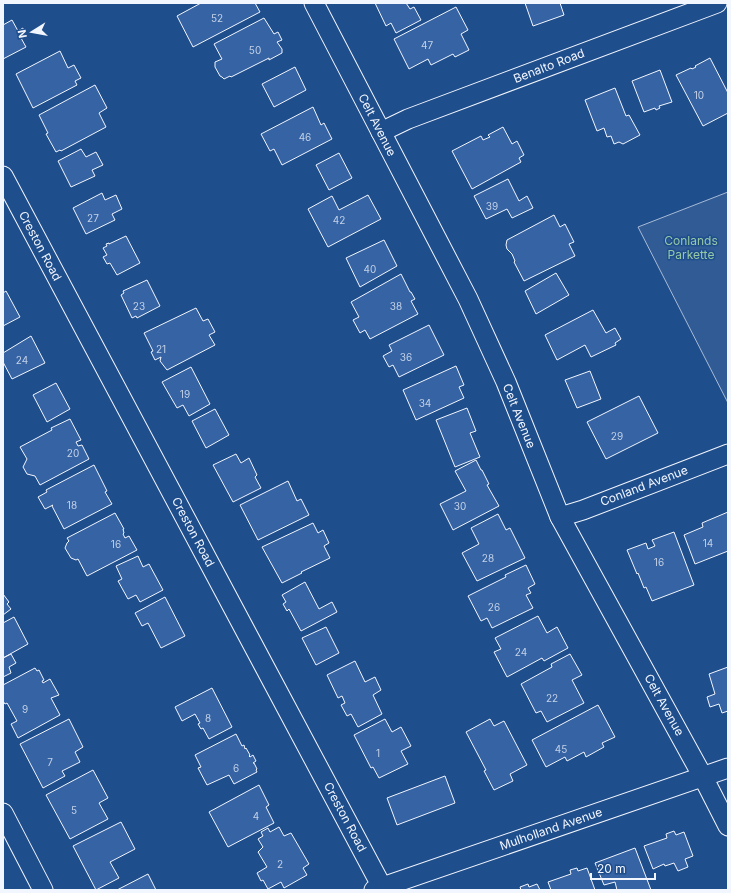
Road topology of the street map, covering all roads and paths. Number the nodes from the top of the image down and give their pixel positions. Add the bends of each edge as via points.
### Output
1 (314, 3) edge
2 (717, 3) edge
3 (381, 132) junction
4 (3, 176) edge
5 (728, 454) edge
6 (560, 517) junction
7 (728, 768) edge
8 (703, 777) junction
9 (3, 814) edge
10 (728, 826) edge
11 (378, 889) edge
12 (43, 890) edge

1 - 3 street, Celt Avenue
2 - 3 street, Benalto Road via 408,119
3 - 6 street, Celt Avenue via 468,299 506,382
4 - 11 street, Creston Road
5 - 6 street, Conland Avenue
6 - 8 street, Celt Avenue
7 - 8 street, Mulholland Avenue
8 - 10 street, Celt Avenue
8 - 11 street, Mulholland Avenue
9 - 12 street

